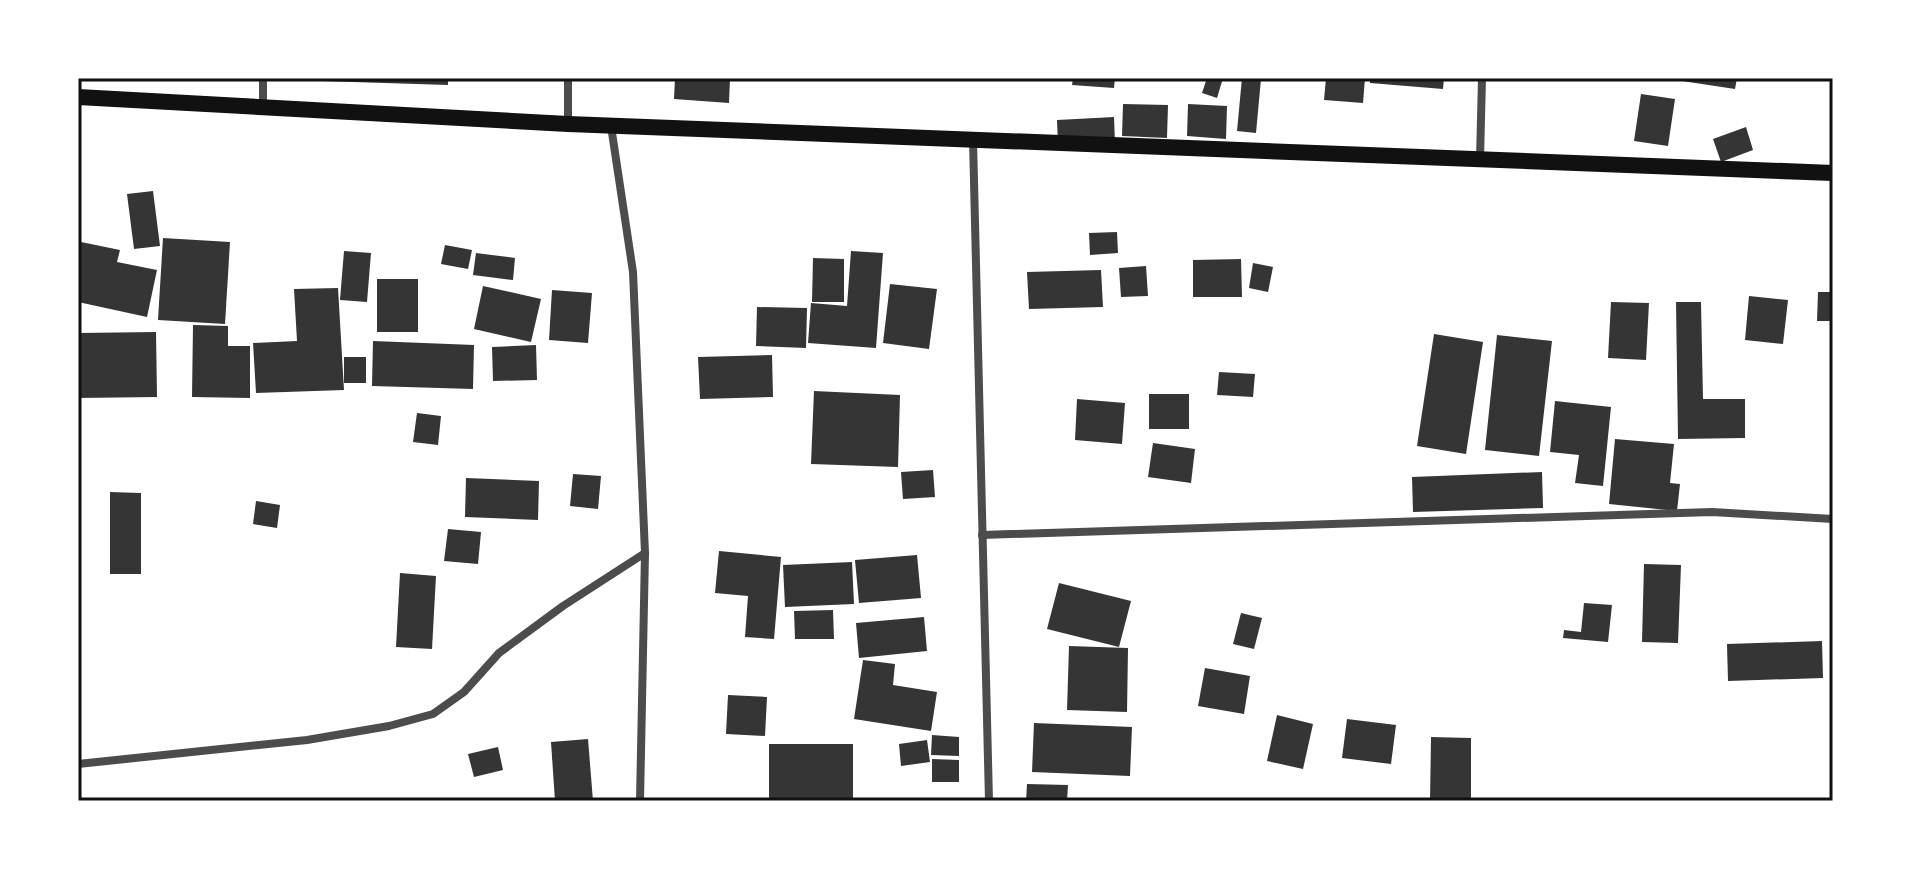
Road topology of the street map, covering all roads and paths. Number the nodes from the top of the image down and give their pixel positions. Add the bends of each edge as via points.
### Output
1 (263, 78) edge
2 (568, 78) edge
3 (1482, 78) edge
4 (78, 97) edge
5 (263, 107) junction
6 (568, 124) junction
7 (611, 126) junction
8 (973, 140) junction
9 (1480, 159) junction
10 (1833, 173) edge
11 (1833, 519) edge
12 (982, 535) junction
13 (645, 553) junction
14 (78, 764) edge
15 (640, 801) edge
16 (989, 801) edge

1 - 5 street
2 - 6 street
3 - 9 street
4 - 5 main road
5 - 6 main road
6 - 7 main road
7 - 8 main road
7 - 13 street via 633,272
8 - 9 main road
8 - 12 street
9 - 10 main road
11 - 12 street via 1712,512
12 - 16 street
13 - 14 street via 499,653 464,692 433,714 307,740
13 - 15 street

